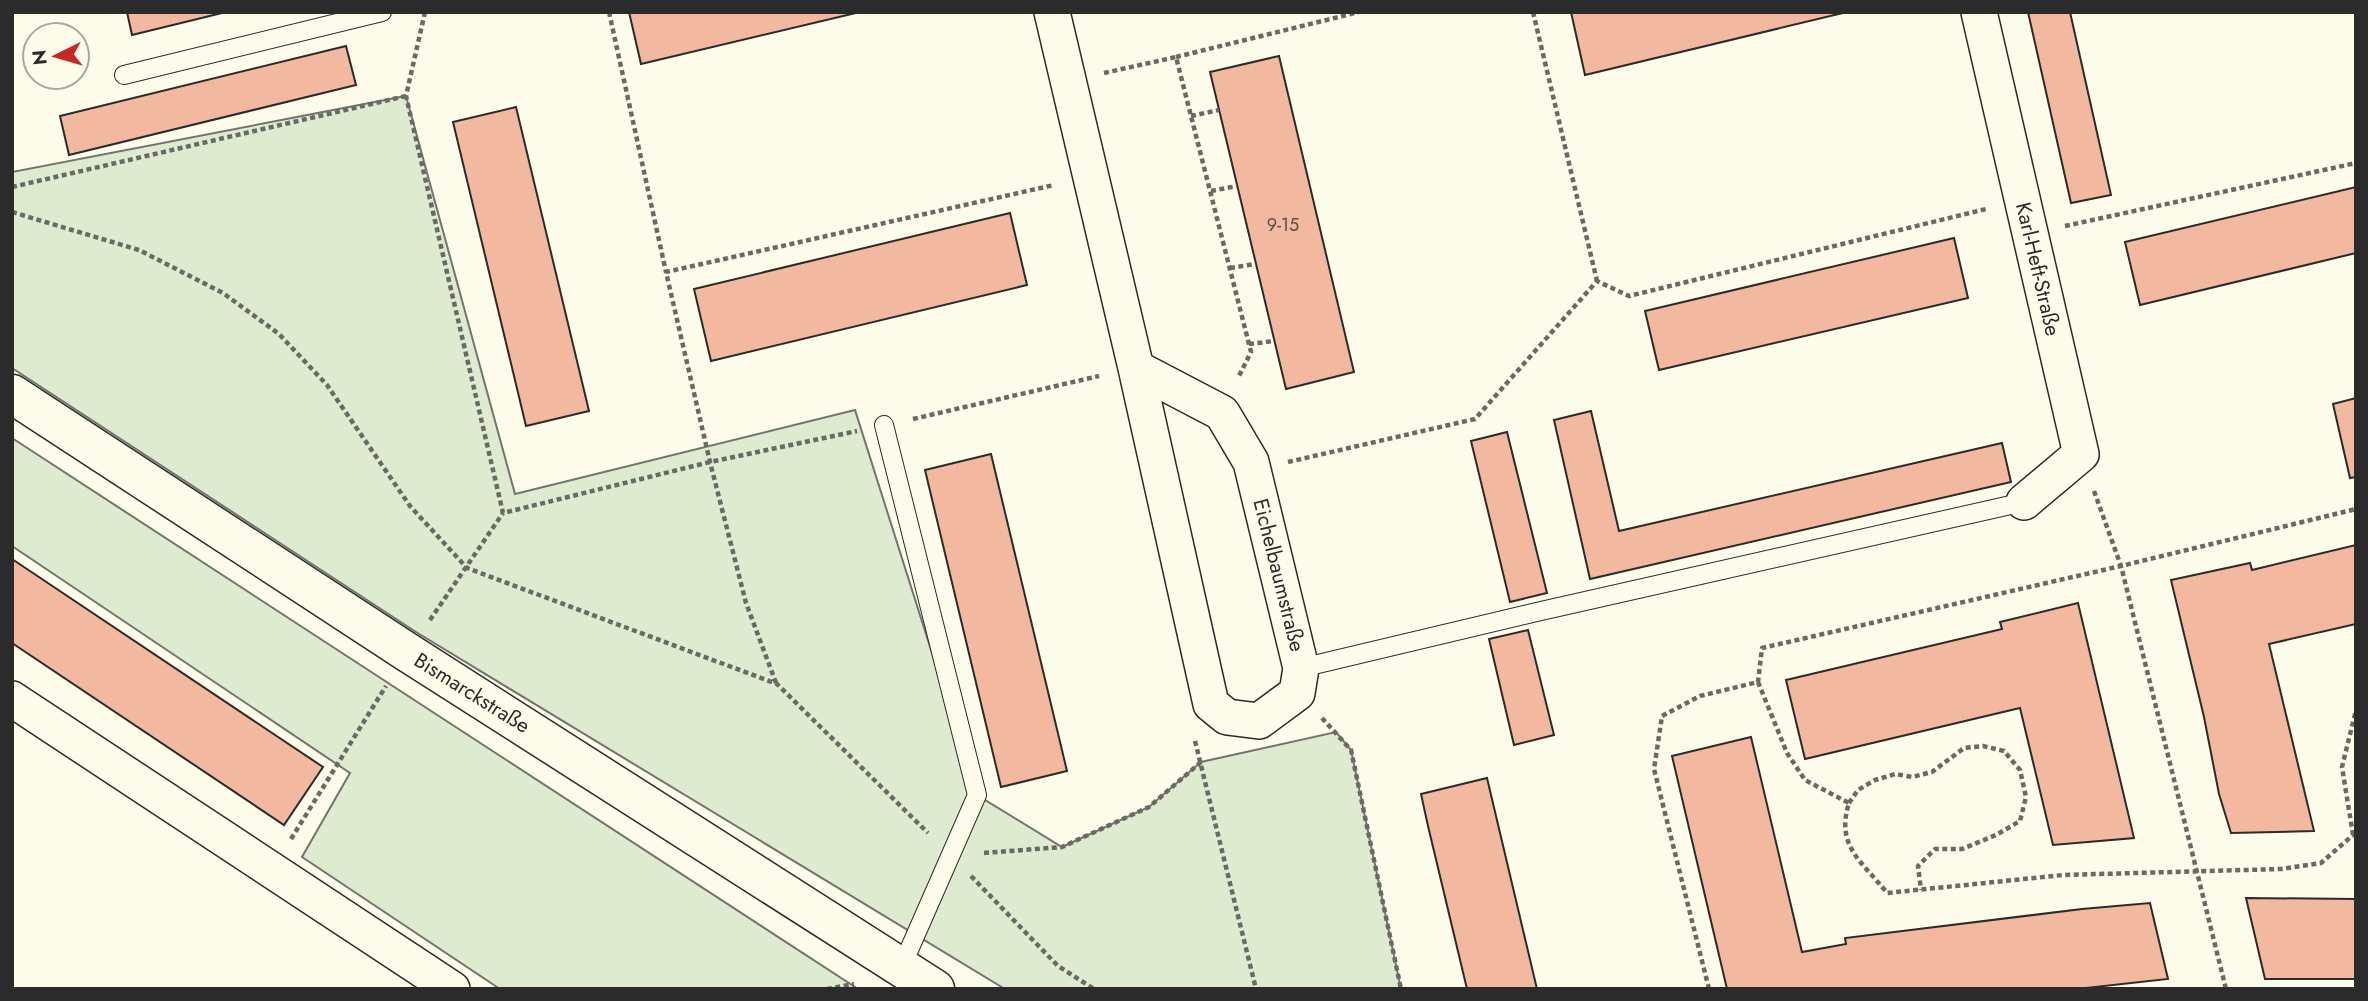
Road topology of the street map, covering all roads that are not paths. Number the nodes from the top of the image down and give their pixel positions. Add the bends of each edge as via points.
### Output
1 (382, 12) edge
2 (1052, 12) edge
3 (1979, 12) edge
4 (124, 75) dead end
5 (1136, 368) junction
6 (12, 394) edge
7 (884, 425) road end
8 (2024, 502) joint
9 (1299, 681) junction
10 (12, 699) edge
11 (902, 966) junction
12 (452, 989) edge
13 (935, 989) edge

1 - 4 lane
2 - 5 street
3 - 8 street, Karl-Heft-Straße via 2081,454
5 - 9 street, Eichelbaumstraße via 1222,413 1251,462
5 - 9 street via 1211,704 1227,717 1259,722
6 - 11 street, Bismarckstraße
7 - 11 lane via 977,795
8 - 9 lane via 1541,611
10 - 12 street
11 - 13 street, Bismarckstraße

